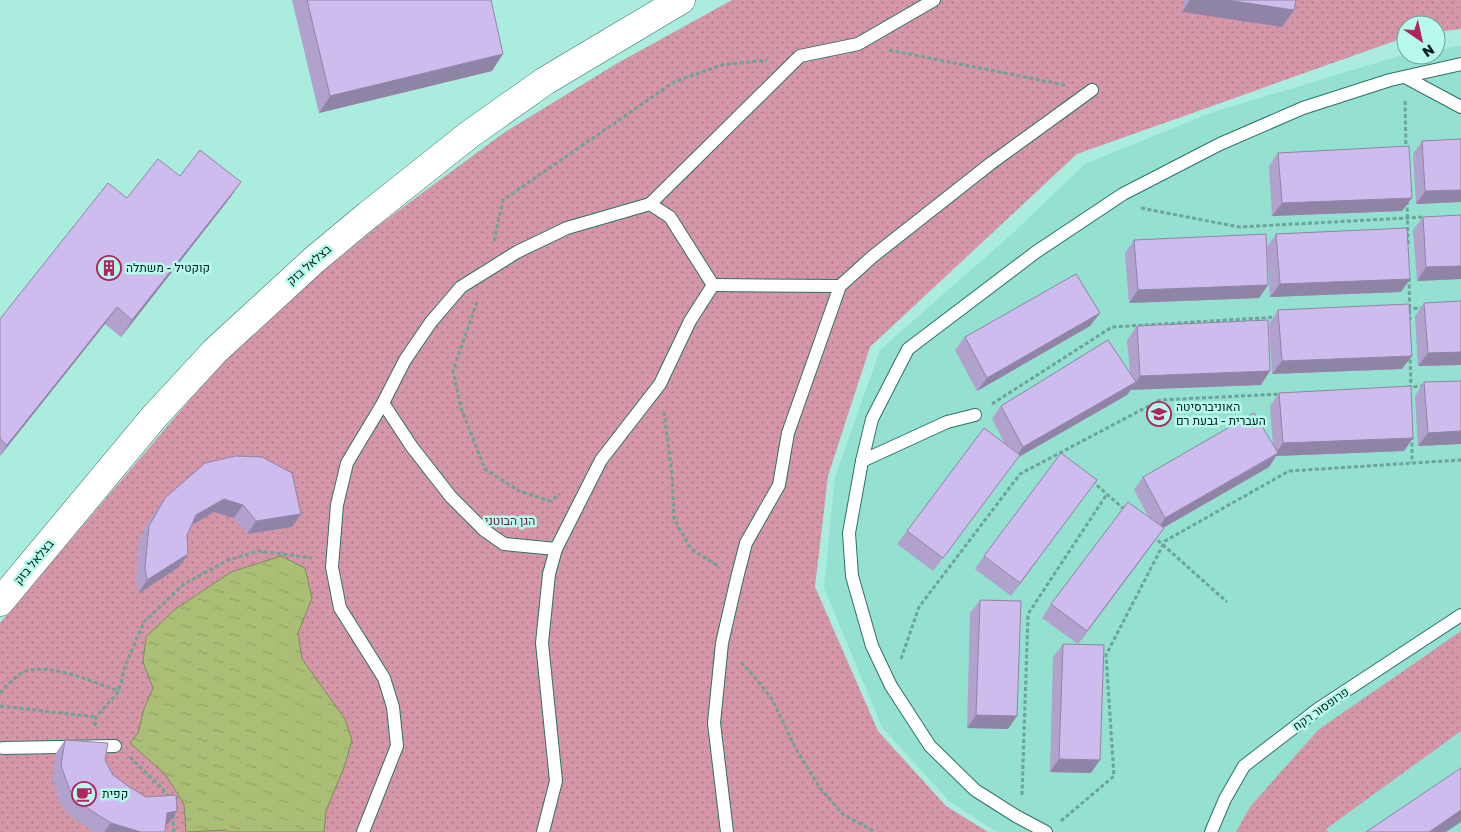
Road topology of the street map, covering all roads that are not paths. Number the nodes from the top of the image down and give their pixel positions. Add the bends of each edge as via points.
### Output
1 (680, 0) edge
2 (934, 0) edge
3 (1461, 64) edge
4 (1405, 77) junction
5 (1092, 90) road end
6 (1461, 107) edge
7 (650, 204) junction
8 (713, 285) junction
9 (840, 286) junction
10 (383, 403) junction
11 (975, 415) road end
12 (862, 461) junction
13 (556, 549) junction
14 (0, 602) edge
15 (1461, 616) edge
16 (115, 746) road end
17 (1, 747) edge
18 (1050, 829) edge
19 (363, 832) edge
20 (543, 832) edge
21 (727, 832) edge
22 (1211, 832) edge

1 - 14 street, בצלאל בזק via 545,81 376,208 314,260 194,373
2 - 7 lane via 858,44 800,56
3 - 4 lane
4 - 6 lane
4 - 12 lane via 1303,108 1220,144 1123,194 1036,252 908,349 872,419
5 - 9 lane via 983,170
7 - 8 lane via 670,217
7 - 10 lane via 567,228 517,252 461,287 405,360
8 - 9 lane
8 - 13 lane via 690,321 660,384 606,453
9 - 21 lane via 788,433 779,485 746,543 722,643 714,723
10 - 13 lane via 451,497 484,530 504,544
10 - 19 lane via 347,463 337,505 332,567 340,608 384,678 393,707 396,746
11 - 12 lane via 946,422
12 - 18 lane via 849,534 852,576 872,646 891,686 930,746 975,790 1022,820
13 - 20 lane via 542,642 556,781
15 - 22 lane, פרופסור רקח via 1318,710 1244,766
16 - 17 lane

